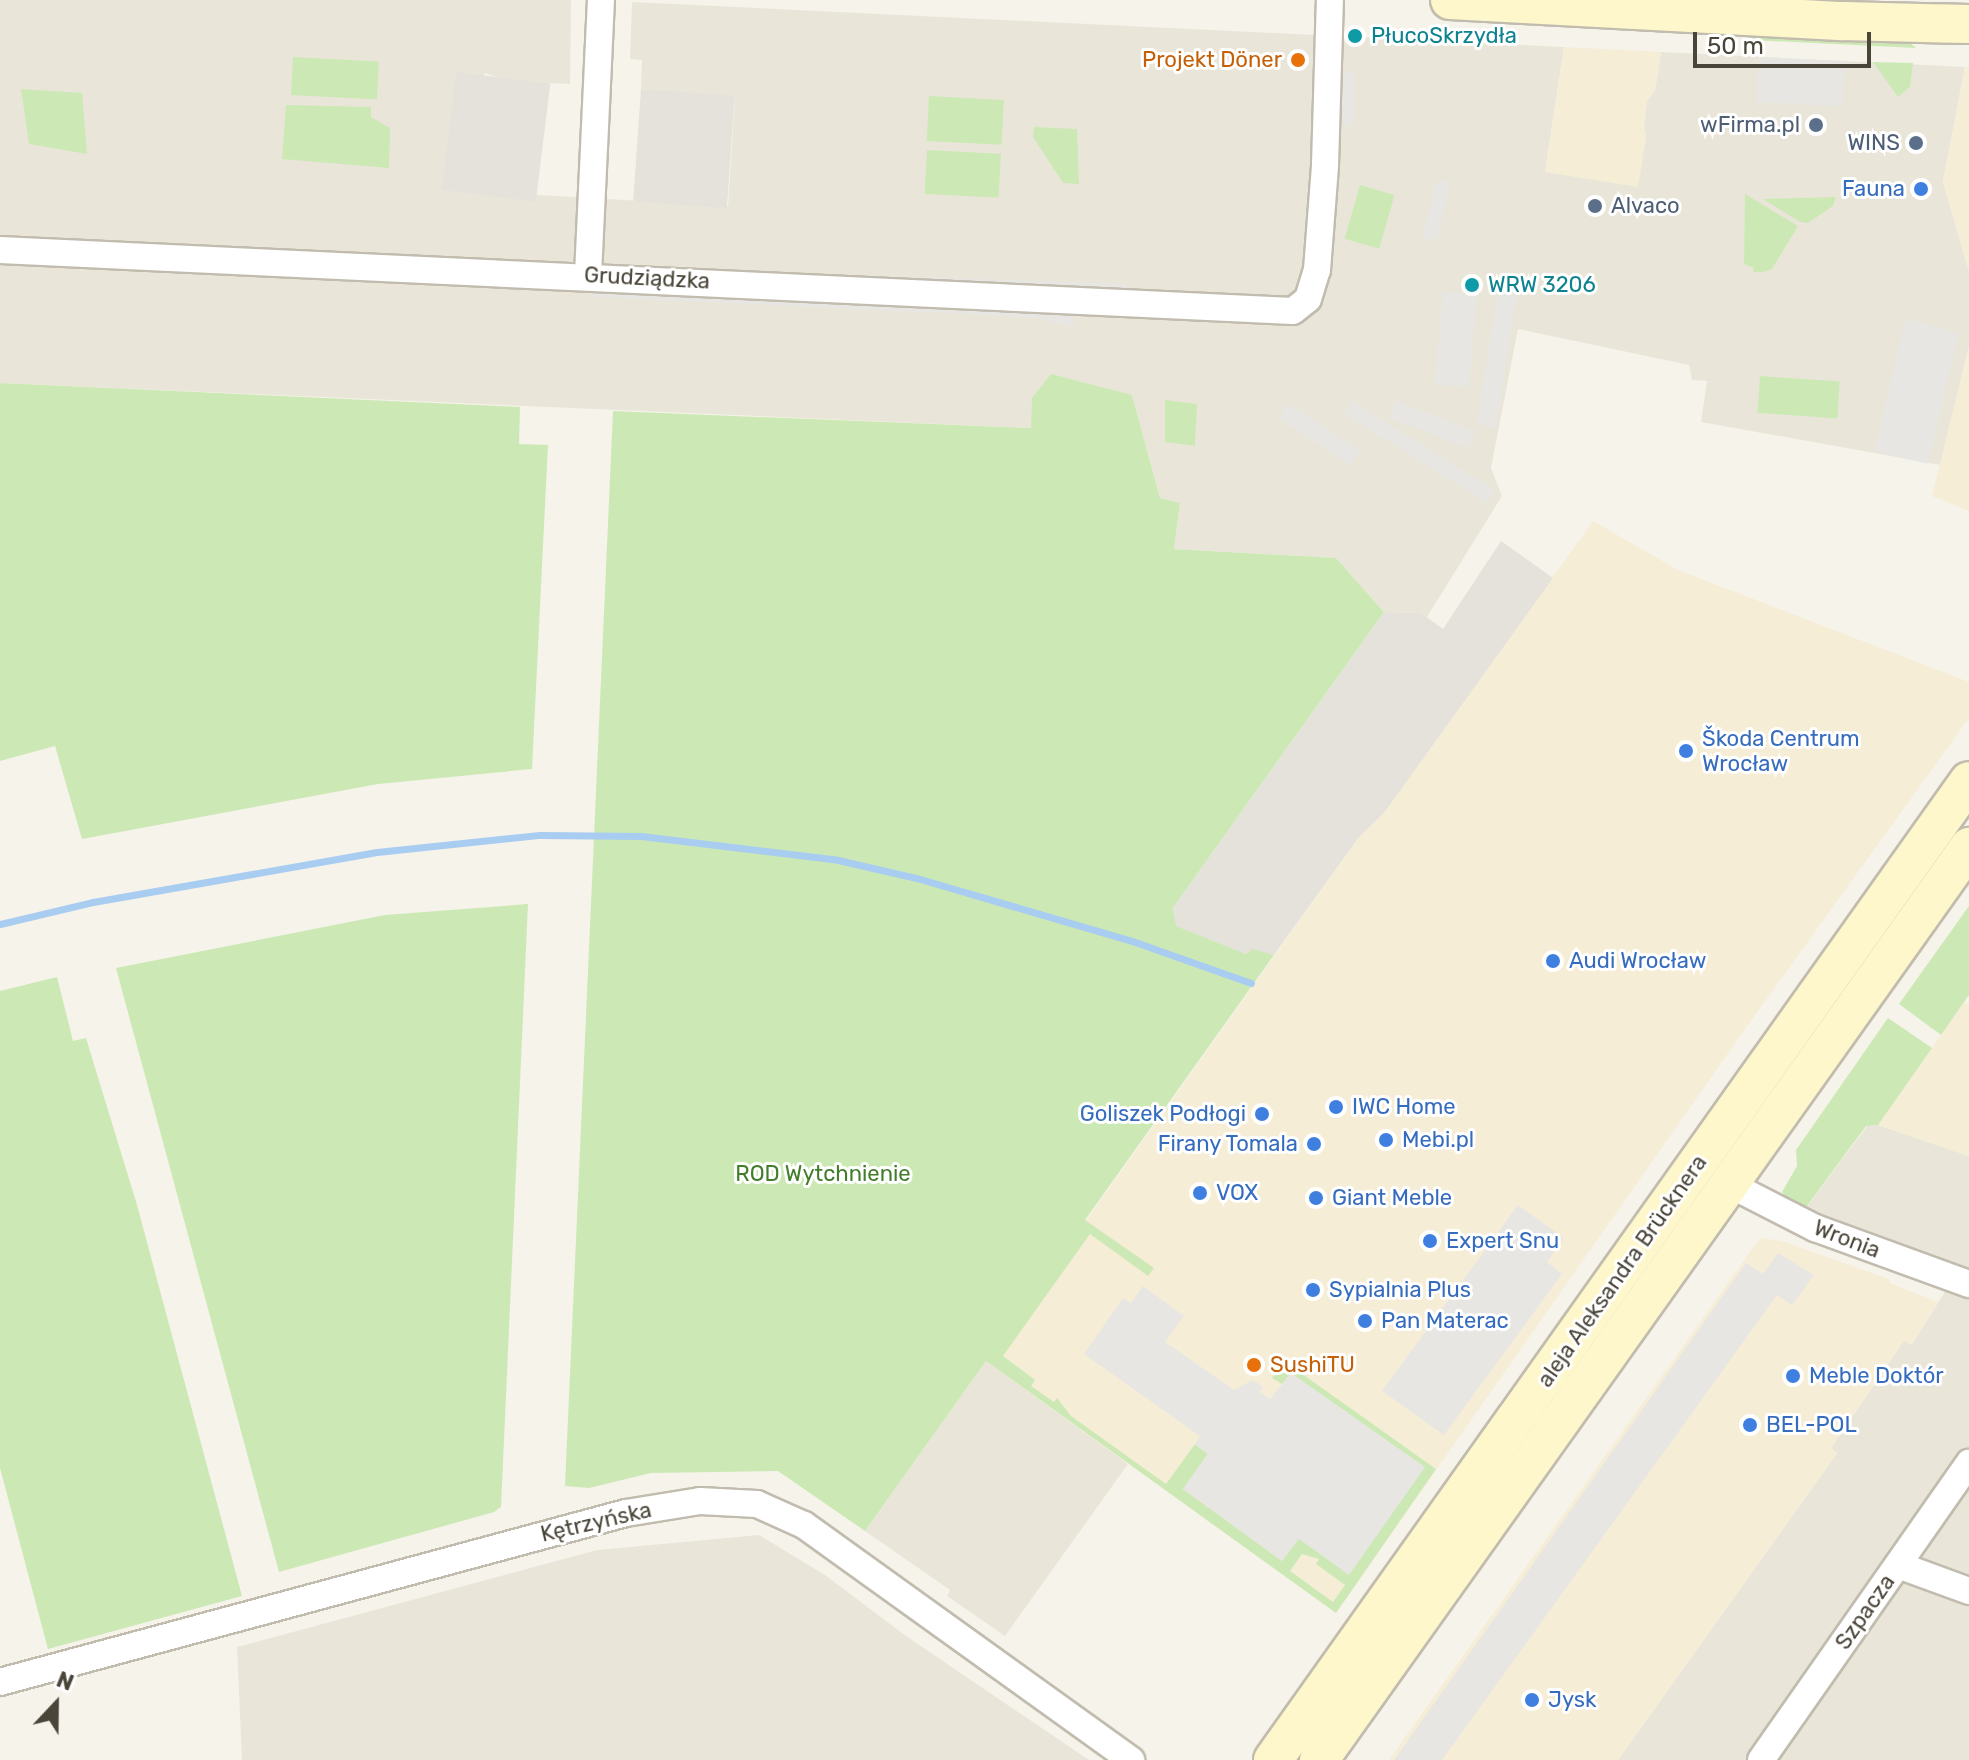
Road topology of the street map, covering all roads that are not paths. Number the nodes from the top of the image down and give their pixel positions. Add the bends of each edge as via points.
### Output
1 (601, 0) edge
2 (1330, 0) edge
3 (1450, 0) edge
4 (1969, 24) edge
5 (0, 250) edge
6 (588, 275) junction
7 (1969, 781) edge
8 (1928, 838) junction
9 (1966, 855) edge
10 (1729, 1184) junction
11 (1969, 1284) edge
12 (1969, 1463) edge
13 (1898, 1565) junction
14 (1969, 1591) edge
15 (0, 1682) edge
16 (1131, 1760) edge
17 (1273, 1760) edge
18 (1319, 1760) edge
19 (1761, 1760) edge

1 - 6 street
2 - 6 street, Grudziądzka via 1317,270 1308,299 1293,311
3 - 4 main road
5 - 6 street, Grudziądzka
7 - 8 main road, aleja Aleksandra Brücknera
8 - 9 street
8 - 17 main road, aleja Aleksandra Brücknera
9 - 10 main road, aleja Aleksandra Brücknera
10 - 11 street, Wronia via 1815,1228
10 - 18 main road, aleja Aleksandra Brücknera
12 - 13 street, Szpacza
13 - 14 street
13 - 19 street, Szpacza
15 - 16 street, Kętrzyńska via 626,1513 700,1501 757,1504 804,1525

